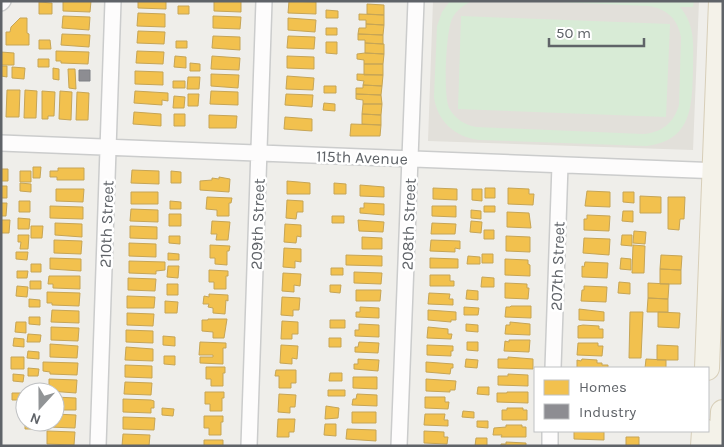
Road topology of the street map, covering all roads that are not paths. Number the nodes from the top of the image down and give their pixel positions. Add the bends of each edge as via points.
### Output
1 (113, 1) edge
2 (264, 1) edge
3 (416, 1) edge
4 (721, 9) edge
5 (1, 143) edge
6 (109, 147) junction
7 (260, 153) junction
8 (410, 159) junction
9 (560, 165) junction
10 (719, 170) edge
11 (716, 324) edge
12 (553, 367) edge
13 (707, 367) edge
14 (723, 412) edge
15 (550, 432) edge
16 (704, 432) edge
17 (98, 446) edge
18 (249, 446) edge
19 (399, 446) edge
20 (550, 446) edge
21 (703, 446) edge
22 (721, 446) edge

1 - 6 street, 210th Street
2 - 7 street, 209th Street
3 - 8 street, 208th Street
4 - 10 main road
5 - 6 street, 115th Avenue
6 - 7 street, 115th Avenue
6 - 17 street, 210th Street
7 - 8 street, 115th Avenue
7 - 18 street, 209th Street
8 - 9 street, 115th Avenue
8 - 19 street, 208th Street
9 - 10 street, 115th Avenue
9 - 12 street, 207th Street
10 - 11 main road
11 - 13 main road
14 - 22 main road
15 - 20 street
16 - 21 main road

